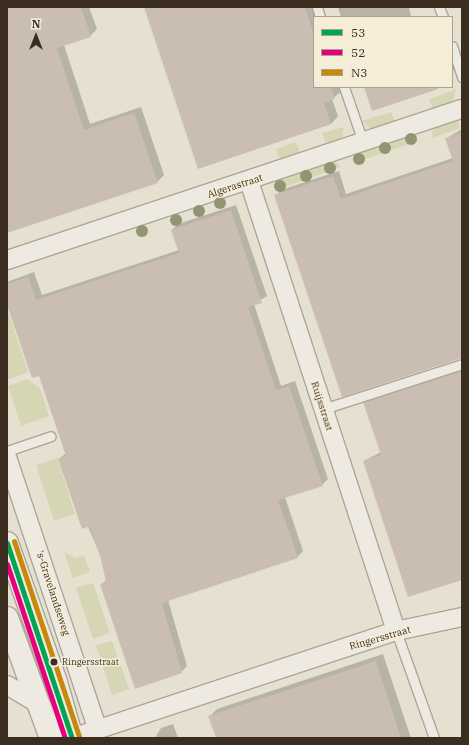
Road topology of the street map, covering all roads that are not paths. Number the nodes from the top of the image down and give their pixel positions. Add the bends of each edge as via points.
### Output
1 (453, 49) edge
2 (462, 77) edge
3 (344, 88) edge
4 (462, 109) edge
5 (363, 142) junction
6 (249, 181) junction
7 (7, 260) edge
8 (462, 364) edge
9 (323, 409) junction
10 (51, 436) dead end
11 (7, 451) edge
12 (7, 457) edge
13 (7, 543) edge
14 (462, 617) edge
15 (7, 618) edge
16 (396, 631) junction
17 (7, 685) edge
18 (39, 704) junction
19 (98, 730) junction
20 (51, 738) edge
21 (72, 738) edge
22 (434, 738) edge

1 - 2 lane
3 - 5 lane
4 - 5 street, Algerastraat
5 - 6 street, Algerastraat
6 - 7 street, Algerastraat
6 - 9 street, Ruijsstraat
8 - 9 lane
9 - 16 street, Ruijsstraat
10 - 11 lane
12 - 19 street, 's-Gravelandseweg
13 - 21 main road via 56,682
14 - 16 street, Ringersstraat
15 - 18 main road
16 - 19 street, Ringersstraat
16 - 22 lane
17 - 18 street
18 - 20 main road
19 - 21 street, Ringersstraat

